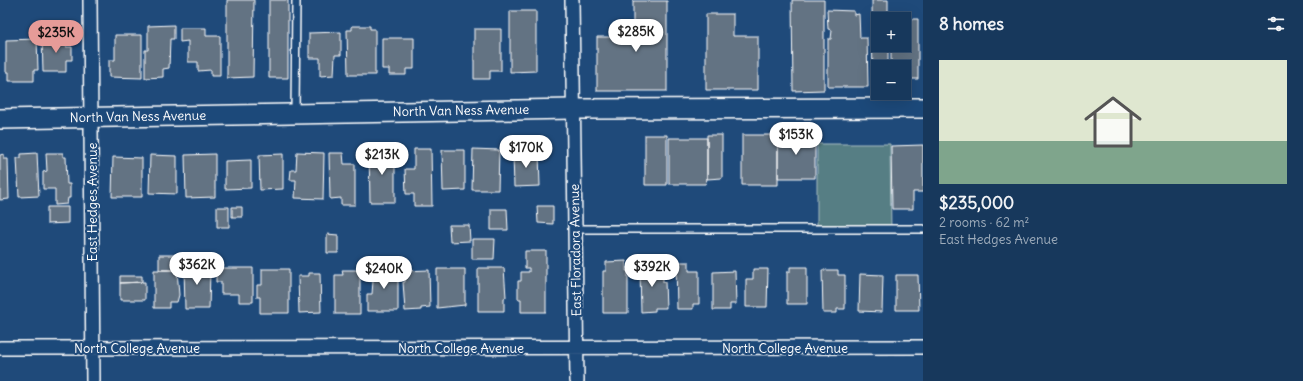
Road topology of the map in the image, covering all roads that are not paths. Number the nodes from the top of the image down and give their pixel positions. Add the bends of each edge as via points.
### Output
1 (90, 0) edge
2 (296, 0) edge
3 (572, 0) edge
4 (923, 108) edge
5 (573, 109) junction
6 (295, 113) junction
7 (92, 117) junction
8 (0, 119) edge
9 (575, 229) junction
10 (923, 229) edge
11 (923, 347) edge
12 (0, 348) edge
13 (92, 348) junction
14 (577, 348) junction
15 (93, 381) edge
16 (577, 381) edge

1 - 7 street, East Hedges Avenue
2 - 6 lane
3 - 5 street, East Floradora Avenue
4 - 5 main road, North Van Ness Avenue
5 - 6 main road, North Van Ness Avenue
5 - 9 street, East Floradora Avenue
6 - 7 main road, North Van Ness Avenue
7 - 8 main road, North Van Ness Avenue
7 - 13 street, East Hedges Avenue
9 - 10 lane
9 - 14 street, East Floradora Avenue
11 - 14 street, North College Avenue
12 - 13 street, North College Avenue
13 - 14 street, North College Avenue
13 - 15 street, East Hedges Avenue
14 - 16 street, East Floradora Avenue

